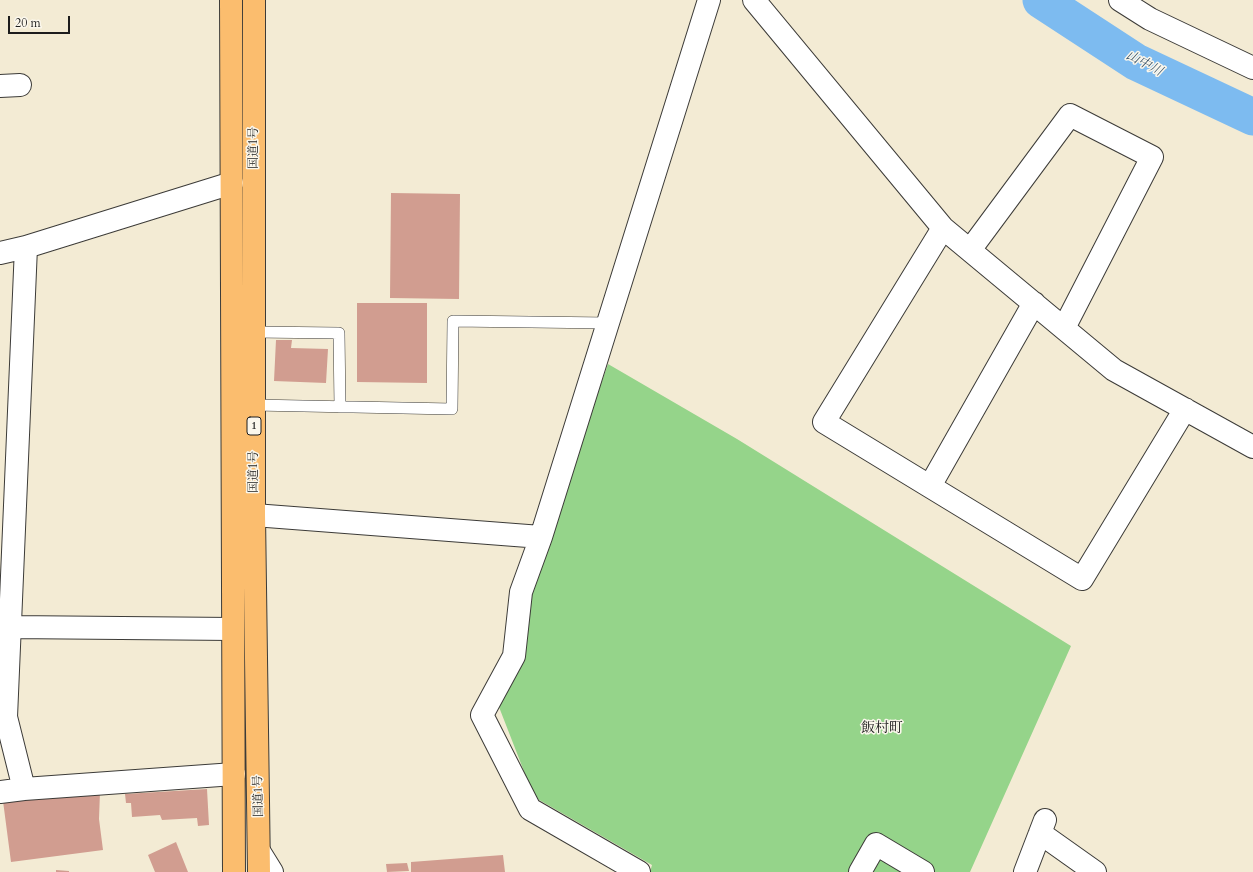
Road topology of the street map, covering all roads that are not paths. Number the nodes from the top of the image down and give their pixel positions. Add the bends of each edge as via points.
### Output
1 (231, 0) edge
2 (254, 0) edge
3 (709, 0) edge
4 (754, 0) edge
5 (1120, 0) edge
6 (1253, 68) edge
7 (232, 183) junction
8 (943, 228) junction
9 (26, 247) junction
10 (970, 250) junction
11 (0, 253) edge
12 (1034, 303) junction
13 (608, 323) junction
14 (1064, 328) junction
15 (254, 332) junction
16 (254, 405) junction
17 (340, 407) junction
18 (1185, 409) junction
19 (1253, 447) edge
20 (930, 486) junction
21 (254, 515) junction
22 (541, 537) junction
23 (10, 627) junction
24 (234, 629) junction
25 (234, 774) junction
26 (24, 789) junction
27 (0, 792) edge
28 (259, 862) edge
29 (234, 872) edge
30 (272, 872) edge
31 (639, 872) edge
32 (860, 872) edge
33 (923, 872) edge
34 (1025, 872) edge
35 (1095, 872) edge

1 - 7 highway, 国道1号 / 1
2 - 15 highway, 国道1号 / 1
3 - 13 street
4 - 8 street
5 - 6 street via 1150,19
7 - 9 street
7 - 24 highway, 国道1号 / 1
8 - 10 street
8 - 20 street via 824,422
9 - 11 street
9 - 23 street
10 - 12 street
10 - 14 street via 1070,115 1152,157
12 - 14 street
12 - 20 street
13 - 17 lane via 453,321 452,409
13 - 22 street
14 - 18 street via 1114,370
15 - 16 highway, 国道1号 / 1
15 - 17 lane via 339,333
16 - 17 lane
16 - 21 highway, 国道1号 / 1
18 - 19 street
18 - 20 street via 1082,579
21 - 22 street
21 - 28 highway, 国道1号 / 1
22 - 31 street via 521,592 514,656 482,715 530,809
23 - 24 street
23 - 26 street via 6,717
24 - 25 highway, 国道1号 / 1
25 - 26 street
25 - 29 highway, 国道1号 / 1
26 - 27 street
28 - 30 street
32 - 33 street via 876,844
34 - 35 street via 1042,826

